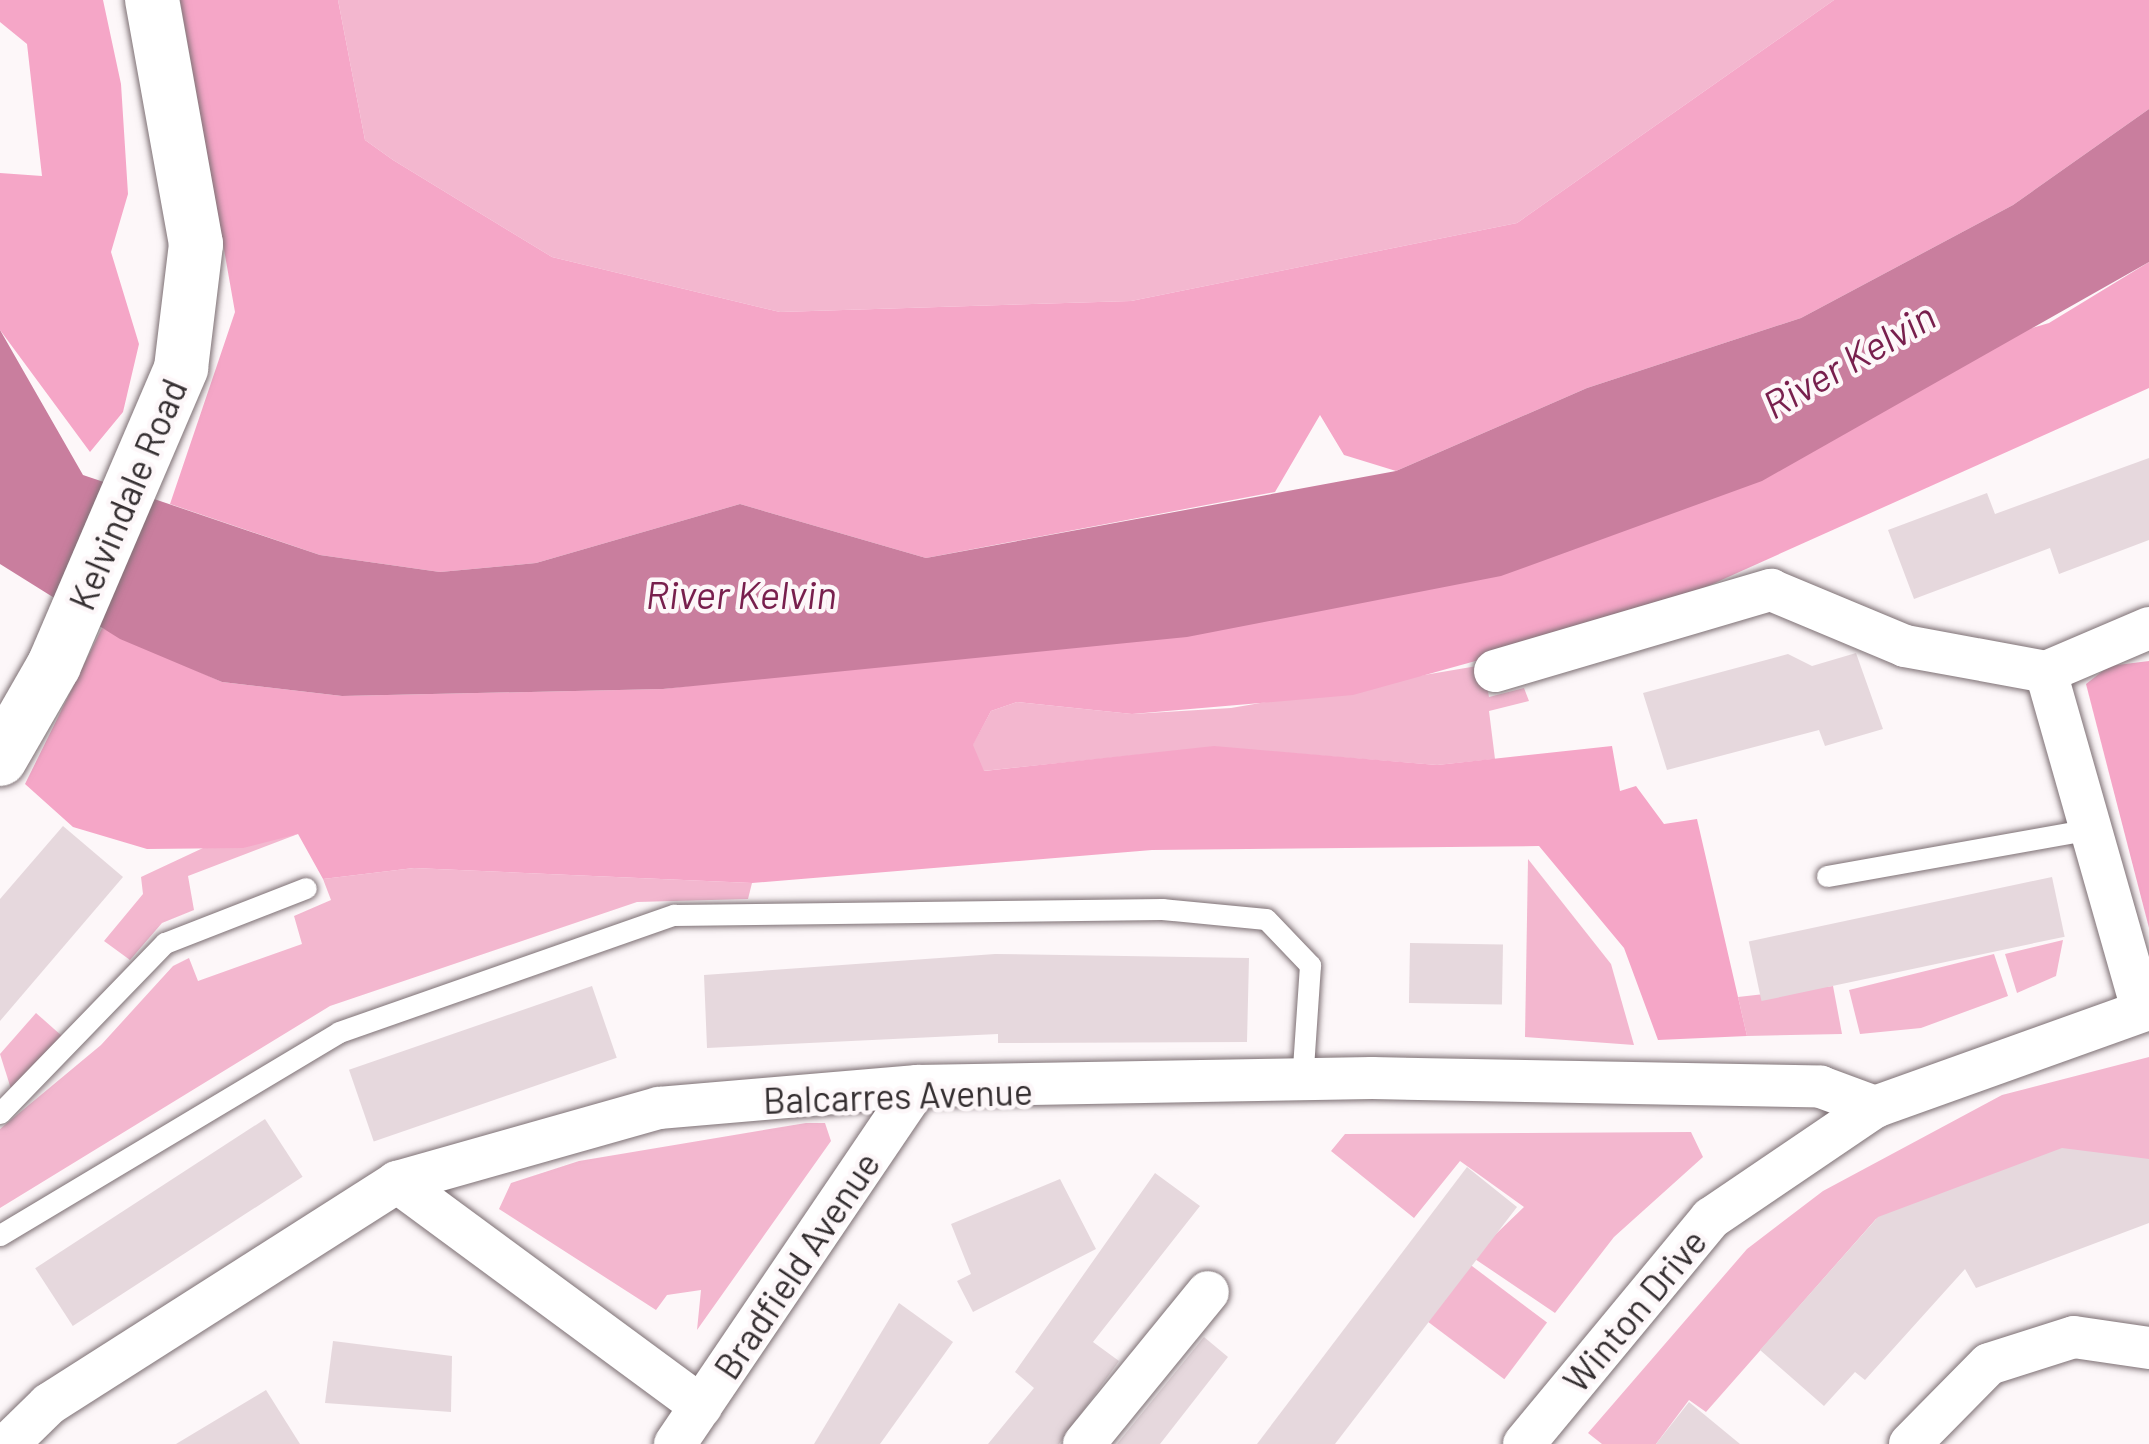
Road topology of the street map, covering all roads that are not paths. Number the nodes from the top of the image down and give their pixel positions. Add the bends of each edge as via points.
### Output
1 (152, 0) edge
2 (2149, 628) edge
3 (1495, 671) dead end
4 (2046, 672) junction
5 (6, 750) edge
6 (2090, 829) junction
7 (1827, 876) dead end
8 (306, 888) dead end
9 (2145, 1009) edge
10 (1302, 1081) junction
11 (917, 1087) junction
12 (1875, 1107) junction
13 (0, 1113) edge
14 (397, 1182) junction
15 (0, 1235) edge
16 (1208, 1292) dead end
17 (2149, 1348) edge
18 (701, 1406) junction
19 (8, 1444) edge
20 (675, 1444) edge
21 (1084, 1444) edge
22 (1524, 1444) edge
23 (1910, 1444) edge

1 - 5 street, Kelvindale Road via 196,244 160,434
2 - 4 street
3 - 4 street via 1771,590 1905,646
4 - 6 street
6 - 7 lane
6 - 9 street
8 - 13 lane via 165,943
9 - 12 street, Winton Drive
10 - 11 street, Balcarres Avenue
10 - 12 street, Balcarres Avenue via 1821,1087
10 - 15 lane via 1310,965 1266,919 1162,909 674,915 339,1032
11 - 14 street, Balcarres Avenue via 658,1108
11 - 18 street, Bradfield Avenue
12 - 22 street, Winton Drive via 1711,1218
14 - 18 street
14 - 19 street, Balcarres Avenue via 50,1403
16 - 21 street
17 - 23 street via 2074,1336 1989,1364
18 - 20 street, Bradfield Avenue

